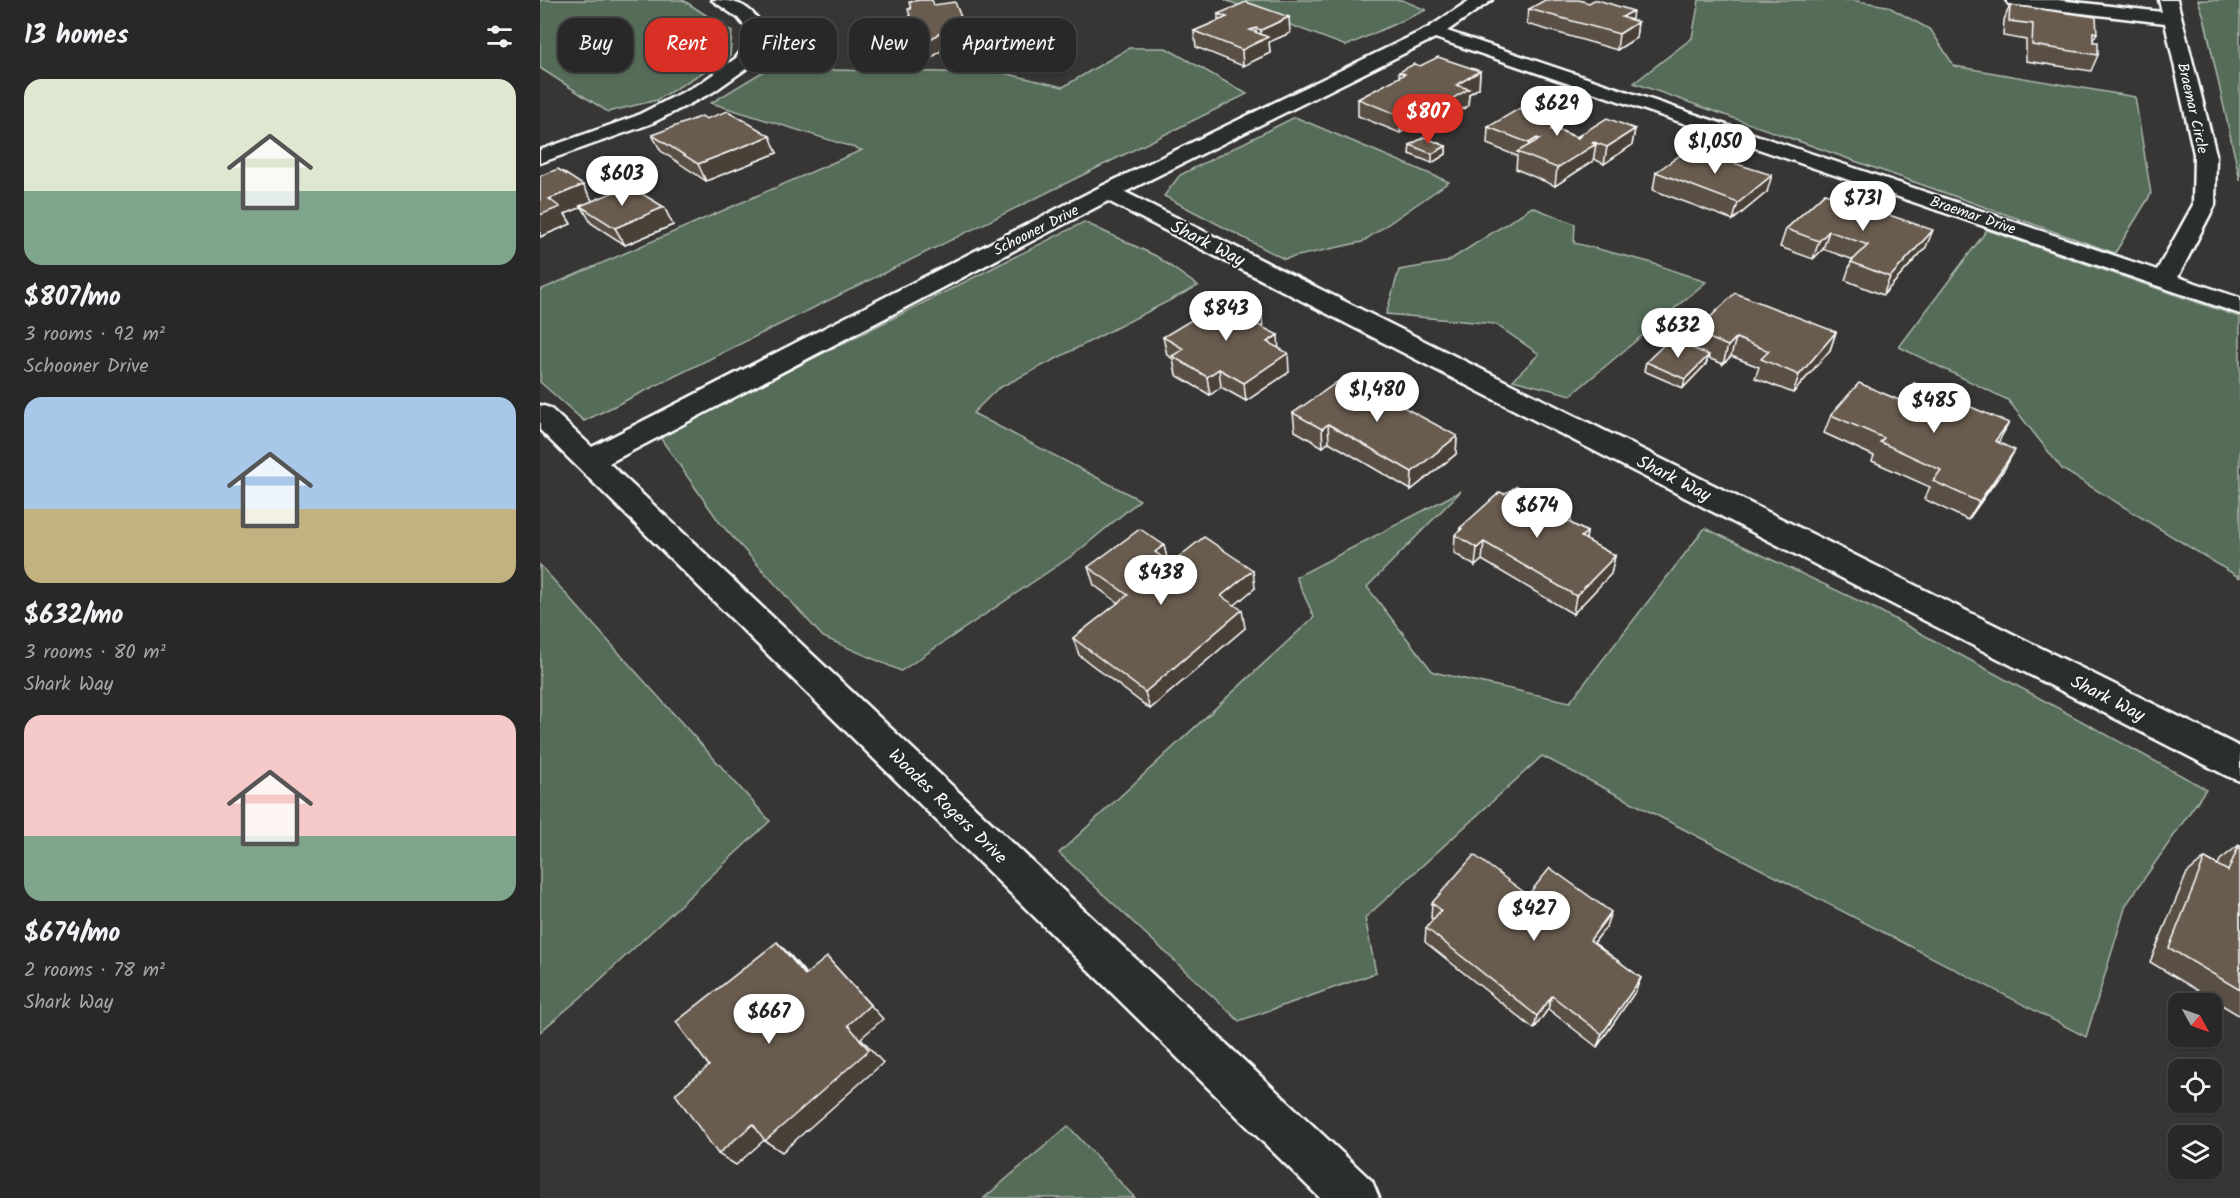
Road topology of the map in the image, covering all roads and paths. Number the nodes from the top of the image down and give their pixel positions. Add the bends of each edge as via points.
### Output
1 (721, 0) edge
2 (1483, 0) edge
3 (2015, 0) edge
4 (2170, 10) edge
5 (1434, 32) junction
6 (540, 157) edge
7 (1108, 192) junction
8 (2164, 280) junction
9 (2240, 306) edge
10 (540, 414) edge
11 (589, 461) junction
12 (2240, 765) edge
13 (1355, 1198) edge

1 - 6 street via 744,14 761,35 743,62 706,88 643,120
2 - 5 street, Schooner Drive
3 - 4 street
4 - 8 street, Braemar Circle via 2205,154 2204,205
5 - 7 street, Schooner Drive
5 - 8 street, Braemar Drive
7 - 11 street, Schooner Drive
7 - 12 street, Shark Way
8 - 9 street, Braemar Drive
10 - 11 street, Woodes Rogers Drive
11 - 13 street, Woodes Rogers Drive

